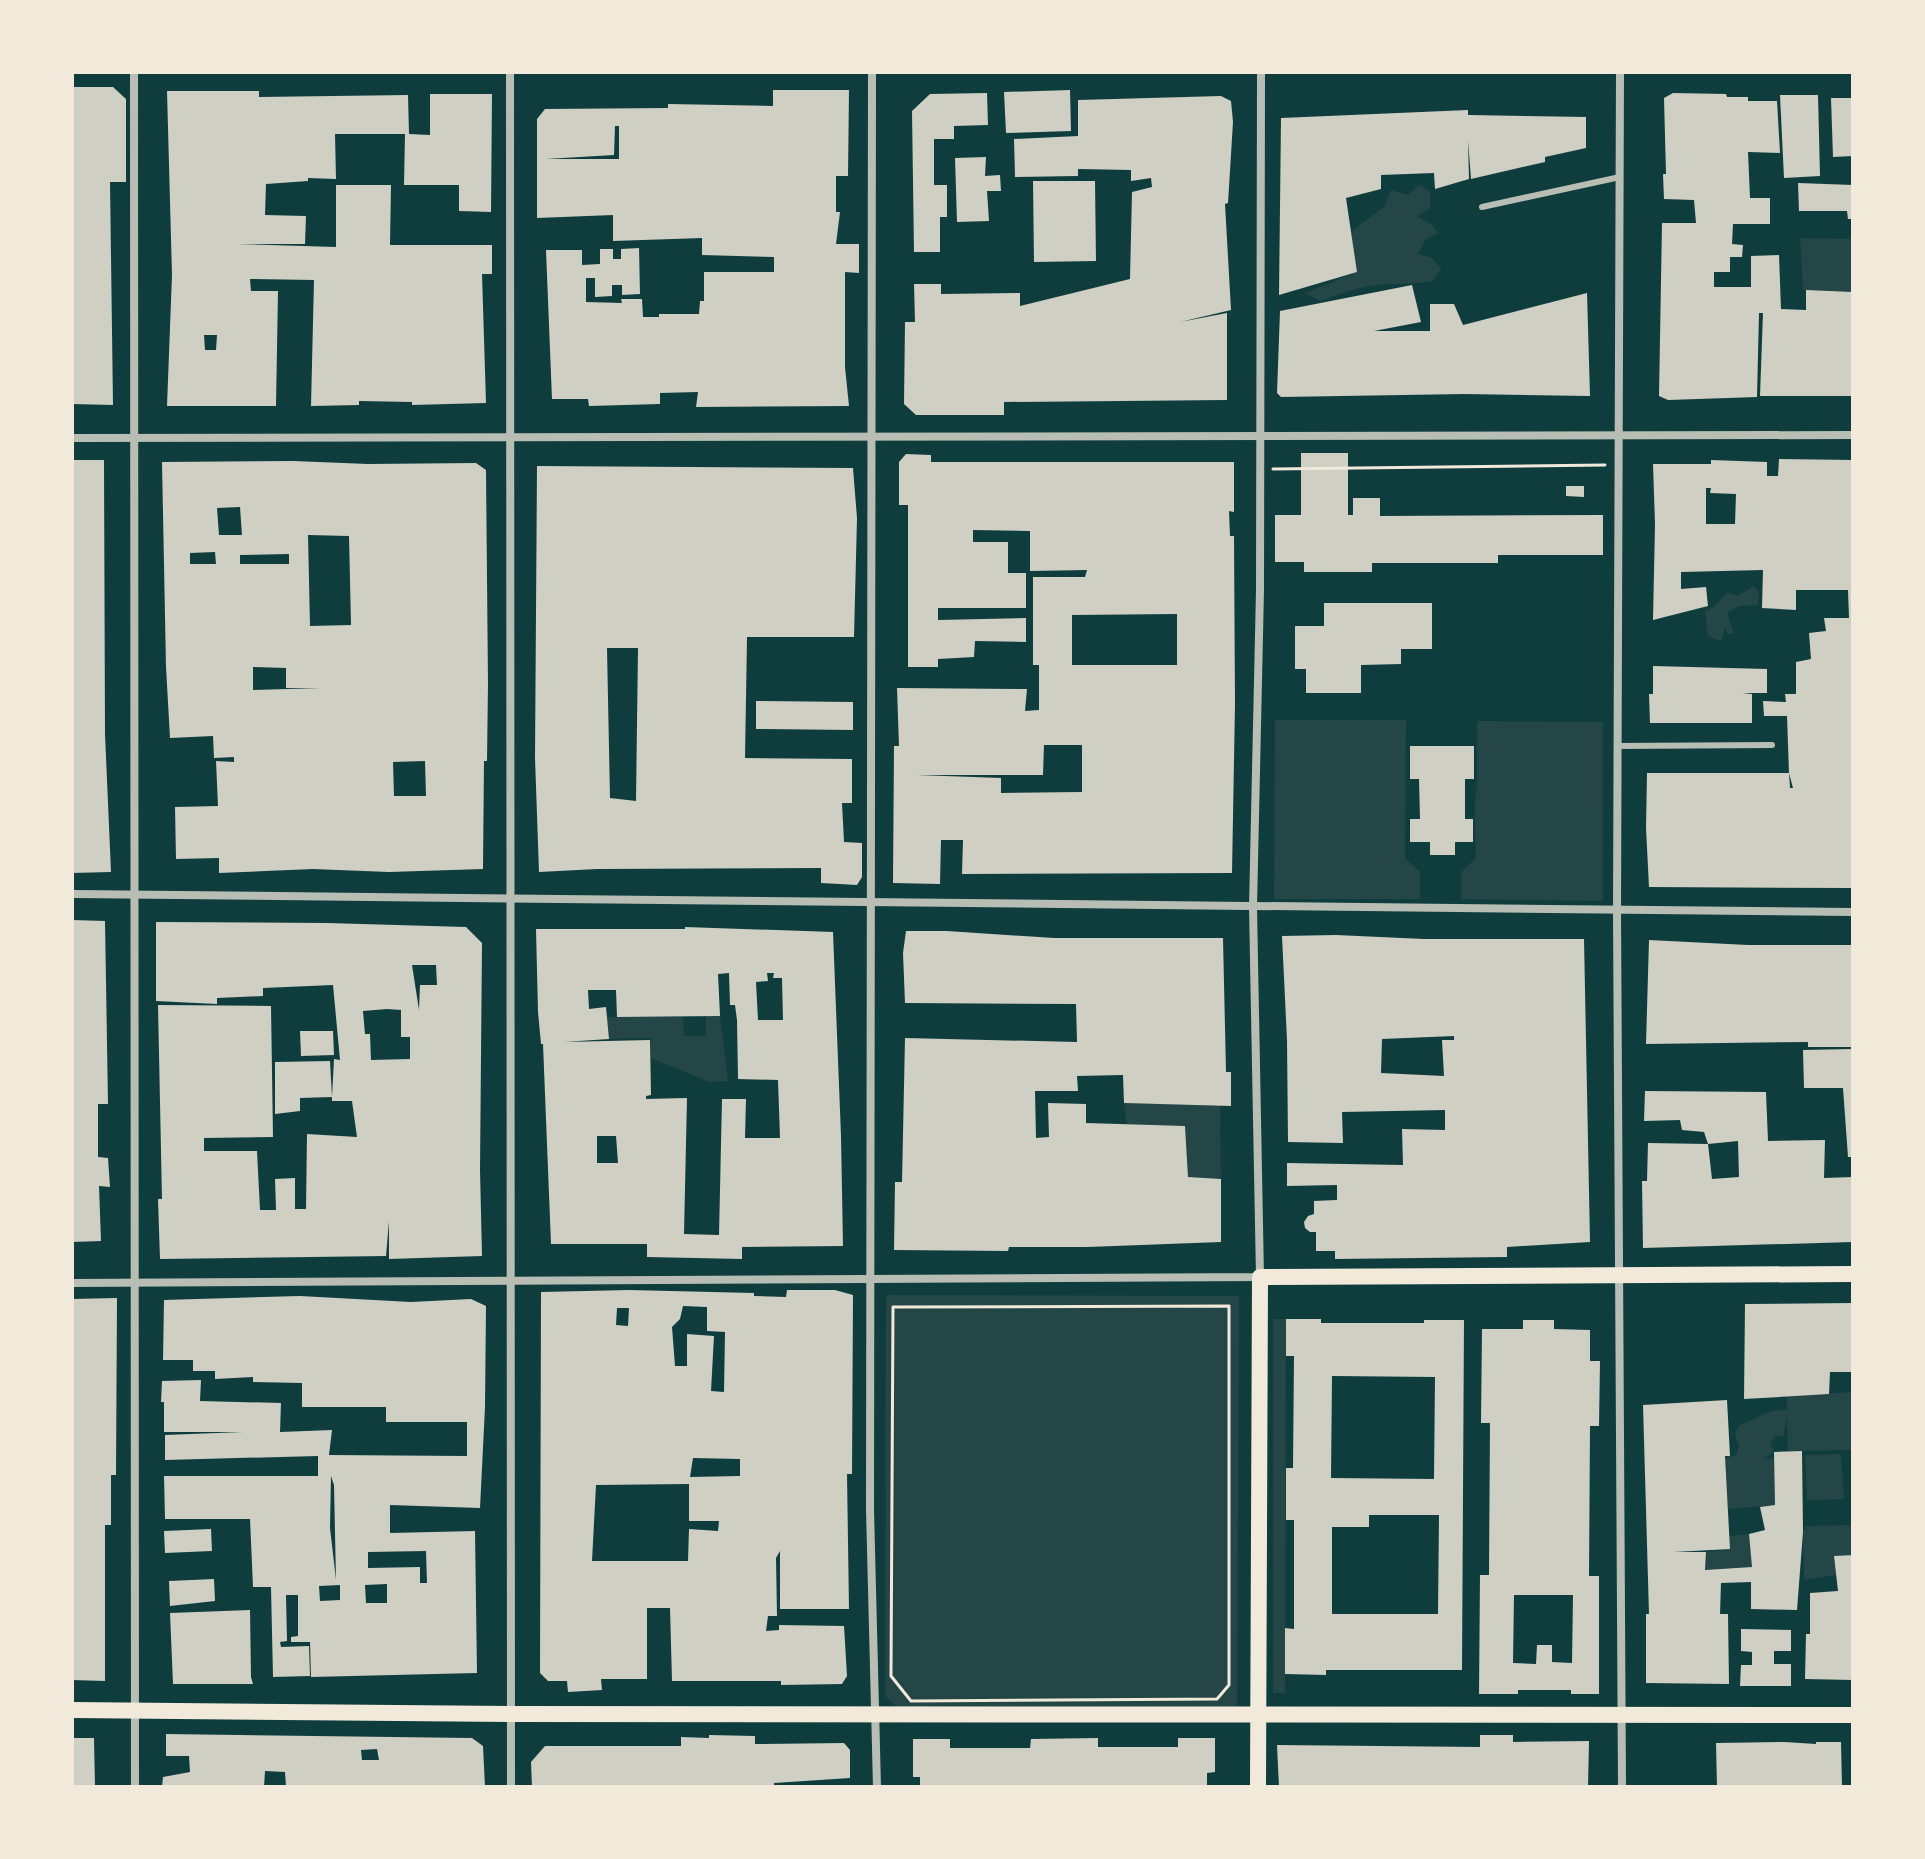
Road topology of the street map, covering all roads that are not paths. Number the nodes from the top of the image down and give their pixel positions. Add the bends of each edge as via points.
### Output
1 (134, 72) edge
2 (510, 72) edge
3 (872, 72) edge
4 (1261, 72) edge
5 (1620, 72) edge
6 (1620, 177) junction
7 (1482, 207) dead end
8 (871, 435) junction
9 (1617, 435) junction
10 (1853, 435) edge
11 (1260, 436) junction
12 (510, 437) junction
13 (72, 438) edge
14 (134, 438) junction
15 (1772, 745) dead end
16 (1617, 746) junction
17 (134, 893) junction
18 (72, 894) edge
19 (511, 898) junction
20 (870, 902) junction
21 (1253, 907) junction
22 (1617, 911) junction
23 (1853, 912) edge
24 (1853, 1274) edge
25 (1617, 1275) junction
26 (1260, 1277) junction
27 (871, 1279) junction
28 (511, 1281) junction
29 (72, 1283) edge
30 (134, 1283) junction
31 (72, 1710) edge
32 (135, 1711) junction
33 (511, 1714) junction
34 (876, 1715) junction
35 (1258, 1715) junction
36 (1853, 1715) edge
37 (1622, 1716) junction
38 (135, 1787) edge
39 (511, 1787) edge
40 (877, 1787) edge
41 (1258, 1787) edge
42 (1622, 1787) edge

1 - 14 street
2 - 12 street
3 - 8 street
4 - 11 street
5 - 6 street
6 - 7 lane
6 - 9 street
8 - 11 street
8 - 12 street
8 - 20 street
9 - 10 street
9 - 11 street
9 - 16 street
11 - 21 street
12 - 14 street
12 - 19 street
13 - 14 street
14 - 17 street
15 - 16 lane
16 - 22 street
17 - 18 street
17 - 19 street
17 - 30 street
19 - 20 street
19 - 28 street
20 - 21 street
20 - 27 street
21 - 22 street
21 - 26 street
22 - 23 street
22 - 25 street
24 - 25 main road
25 - 26 main road
25 - 37 street
26 - 27 street
26 - 35 main road
27 - 28 street
27 - 34 street
28 - 30 street
28 - 33 street
29 - 30 street
30 - 32 street
31 - 32 main road
32 - 33 main road
32 - 38 street
33 - 34 main road
33 - 39 street
34 - 35 main road
34 - 40 street
35 - 37 main road
35 - 41 main road
36 - 37 main road
37 - 42 street

